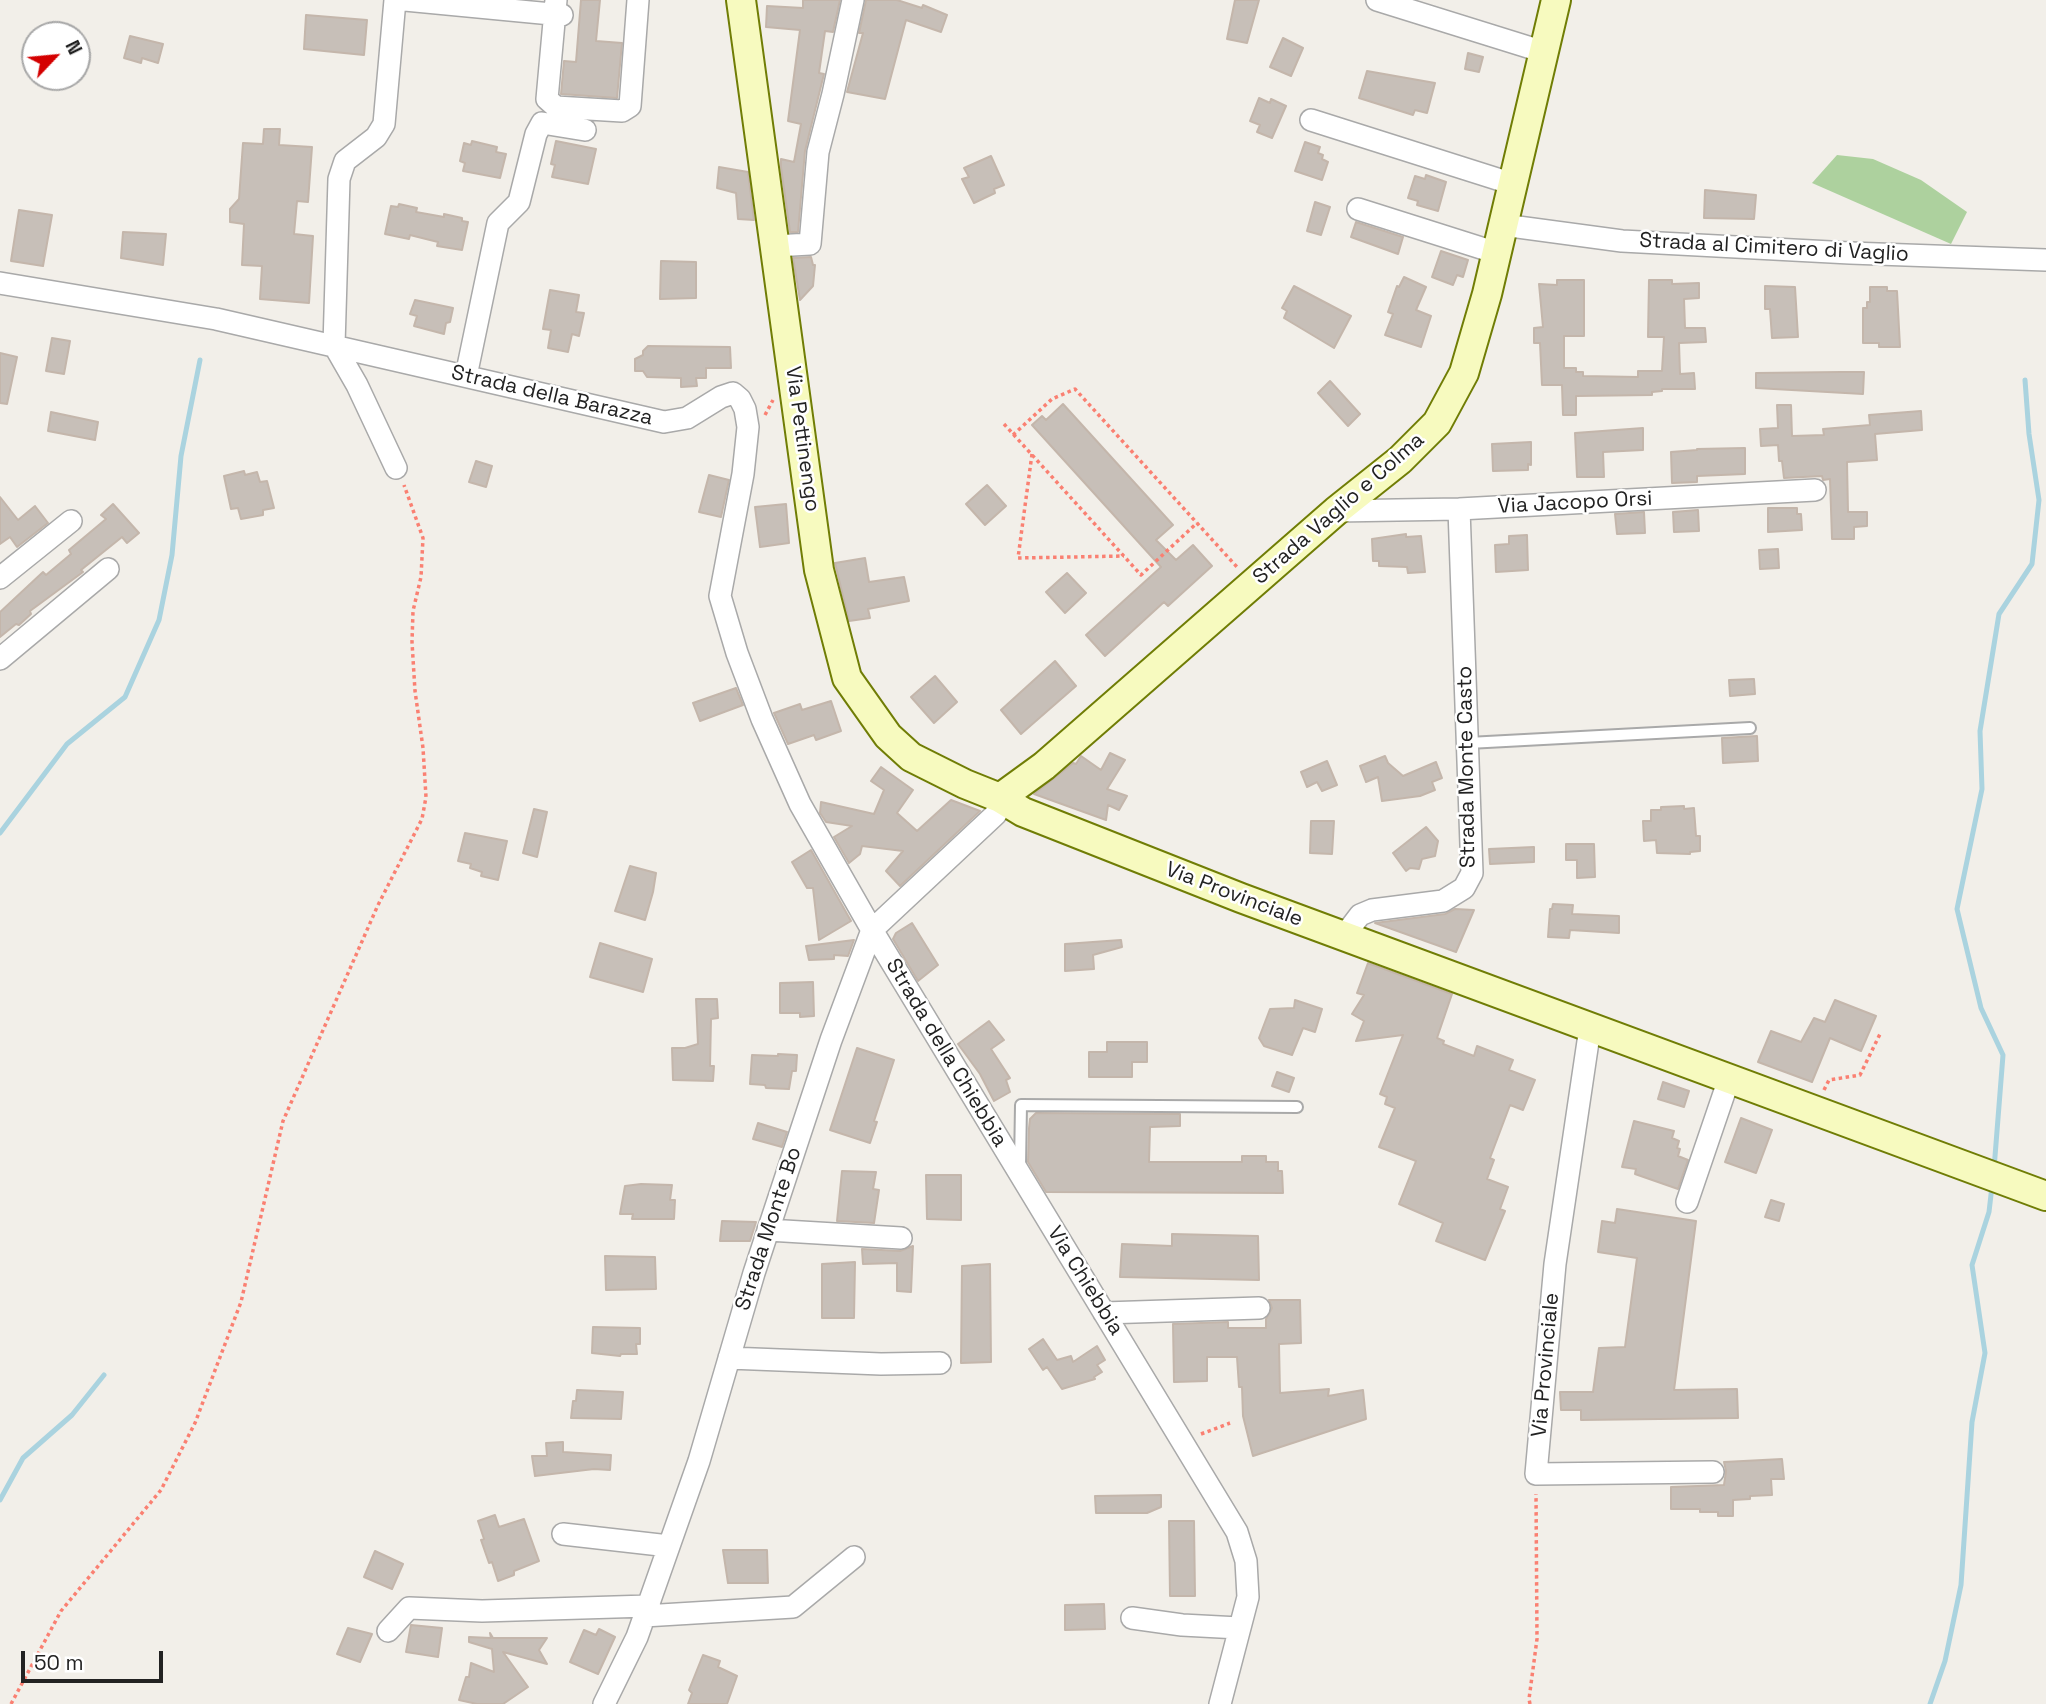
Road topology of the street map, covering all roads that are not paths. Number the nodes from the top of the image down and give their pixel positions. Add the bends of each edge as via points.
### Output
1 (395, 0) edge
2 (405, 0) edge
3 (638, 0) edge
4 (741, 0) edge
5 (853, 0) edge
6 (1377, 0) edge
7 (1556, 0) edge
8 (459, 3) edge
9 (558, 10) edge
10 (1544, 52) junction
11 (1311, 120) dead end
12 (585, 130) dead end
13 (1513, 184) junction
14 (1358, 209) dead end
15 (1503, 225) junction
16 (775, 246) junction
17 (1497, 253) junction
18 (2043, 262) edge
19 (0, 283) edge
20 (334, 345) junction
21 (467, 376) junction
22 (396, 468) road end
23 (1815, 490) dead end
24 (1459, 509) junction
25 (1336, 511) junction
26 (71, 521) dead end
27 (108, 569) dead end
28 (0, 578) edge
29 (0, 659) edge
30 (1750, 728) dead end
31 (1468, 743) junction
32 (1000, 798) junction
33 (872, 930) junction
34 (1344, 936) junction
35 (1590, 1028) junction
36 (1729, 1080) junction
37 (1297, 1107) dead end
38 (1020, 1176) junction
39 (2046, 1196) edge
40 (1687, 1202) dead end
41 (768, 1230) junction
42 (901, 1238) dead end
43 (1259, 1308) dead end
44 (1104, 1313) junction
45 (729, 1358) junction
46 (940, 1363) dead end
47 (1713, 1472) dead end
48 (562, 1534) dead end
49 (669, 1546) junction
50 (854, 1557) dead end
51 (646, 1611) junction
52 (1132, 1618) dead end
53 (1239, 1628) junction
54 (388, 1630) dead end
55 (604, 1704) edge
56 (1220, 1704) edge

1 - 20 street via 384,124 376,137 345,161 339,178
2 - 8 street
3 - 9 street via 630,106 622,111 556,107 547,99
4 - 16 main road, Via Pettinengo
5 - 16 street via 818,152 810,244
6 - 10 street
7 - 10 main road, Strada Vaglio e Colma
8 - 9 street
10 - 13 main road, Strada Vaglio e Colma
11 - 13 street
12 - 21 street via 542,123 536,134 519,202 498,222
13 - 15 main road, Strada Vaglio e Colma
14 - 17 street
15 - 17 main road, Strada Vaglio e Colma
15 - 18 street, Strada al Cimitero di Vaglio via 1622,241
16 - 32 main road, Via Pettinengo via 819,570 847,678 888,737 911,757
17 - 25 main road, Strada Vaglio e Colma via 1464,373 1437,424
19 - 20 street, Strada della Barazza via 216,319
20 - 21 street, Strada della Barazza
20 - 22 street
21 - 33 street, Strada della Barazza via 664,422 687,418 733,393 740,399 747,436 720,596 762,719 800,804
23 - 24 street, Via Jacopo Orsi
24 - 25 street, Via Jacopo Orsi
24 - 31 street, Strada Monte Casto
25 - 32 main road, Strada Vaglio e Colma via 1044,766
26 - 28 street
27 - 29 street
30 - 31 lane
31 - 34 street, Strada Monte Casto via 1472,873 1464,888 1443,901 1372,910 1360,915
32 - 33 street, Strada Monte Bo via 996,814
32 - 34 main road, Via Provinciale via 1023,812
33 - 38 street, Strada della Chiebbia
33 - 41 street, Strada Monte Bo
34 - 35 main road, Via Provinciale
35 - 36 main road, Via Provinciale
35 - 47 street, Via Provinciale via 1555,1264 1536,1474
36 - 39 main road, Via Provinciale
36 - 40 street
37 - 38 lane via 1021,1105
38 - 44 street, Via Chiebbia
41 - 42 street
41 - 45 street, Strada Monte Bo
43 - 44 street
44 - 53 street, Via Chiebbia via 1237,1532 1246,1561 1248,1597
45 - 46 street
45 - 49 street, Strada Monte Bo
48 - 49 street
49 - 51 street, Strada Monte Bo
50 - 51 street via 793,1607
51 - 54 street via 409,1608
51 - 55 street, Strada Monte Bo
52 - 53 street
53 - 56 street, Via Chiebbia

